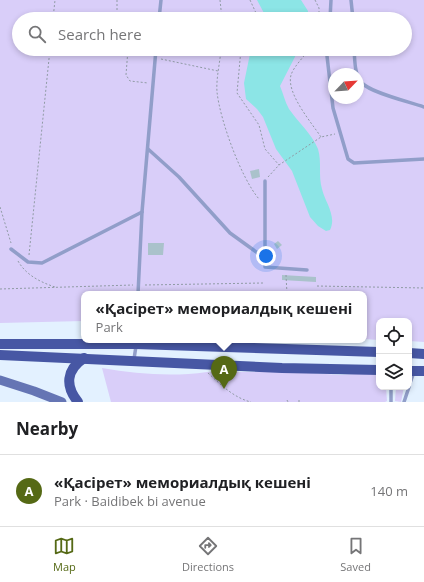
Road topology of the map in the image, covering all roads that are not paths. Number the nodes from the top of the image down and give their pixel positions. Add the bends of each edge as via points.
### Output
1 (161, 0) edge
2 (331, 0) edge
3 (351, 0) edge
4 (160, 12) edge
5 (330, 12) edge
6 (352, 12) edge
7 (155, 56) edge
8 (327, 56) edge
9 (355, 56) edge
10 (424, 107) edge
11 (148, 149) junction
12 (424, 159) edge
13 (265, 181) road end
14 (142, 212) junction
15 (12, 249) road end
16 (266, 259) junction
17 (307, 270) dead end
18 (138, 291) edge
19 (81, 343) edge
20 (136, 343) edge
21 (184, 343) edge
22 (0, 344) edge
23 (376, 352) edge
24 (412, 353) edge
25 (424, 354) edge
26 (0, 355) edge
27 (84, 358) junction
28 (134, 362) junction
29 (376, 370) edge
30 (2, 380) edge
31 (391, 390) edge
32 (408, 390) edge
33 (62, 402) edge
34 (78, 402) edge
35 (391, 402) edge
36 (404, 402) edge

1 - 4 lane
2 - 5 lane
3 - 6 lane
7 - 11 lane
8 - 12 lane via 334,108 348,159 354,163
9 - 10 lane via 356,68 362,82 372,89
11 - 14 lane
11 - 16 lane via 179,177 230,233
13 - 16 lane
14 - 15 lane via 42,263 28,262
14 - 18 lane
16 - 17 lane via 265,267
19 - 22 main road
20 - 28 lane
21 - 23 main road
24 - 25 main road
26 - 27 main road
27 - 28 main road
27 - 34 main road via 72,368 69,378 70,388
28 - 29 main road
30 - 33 main road
31 - 35 lane
32 - 36 lane

